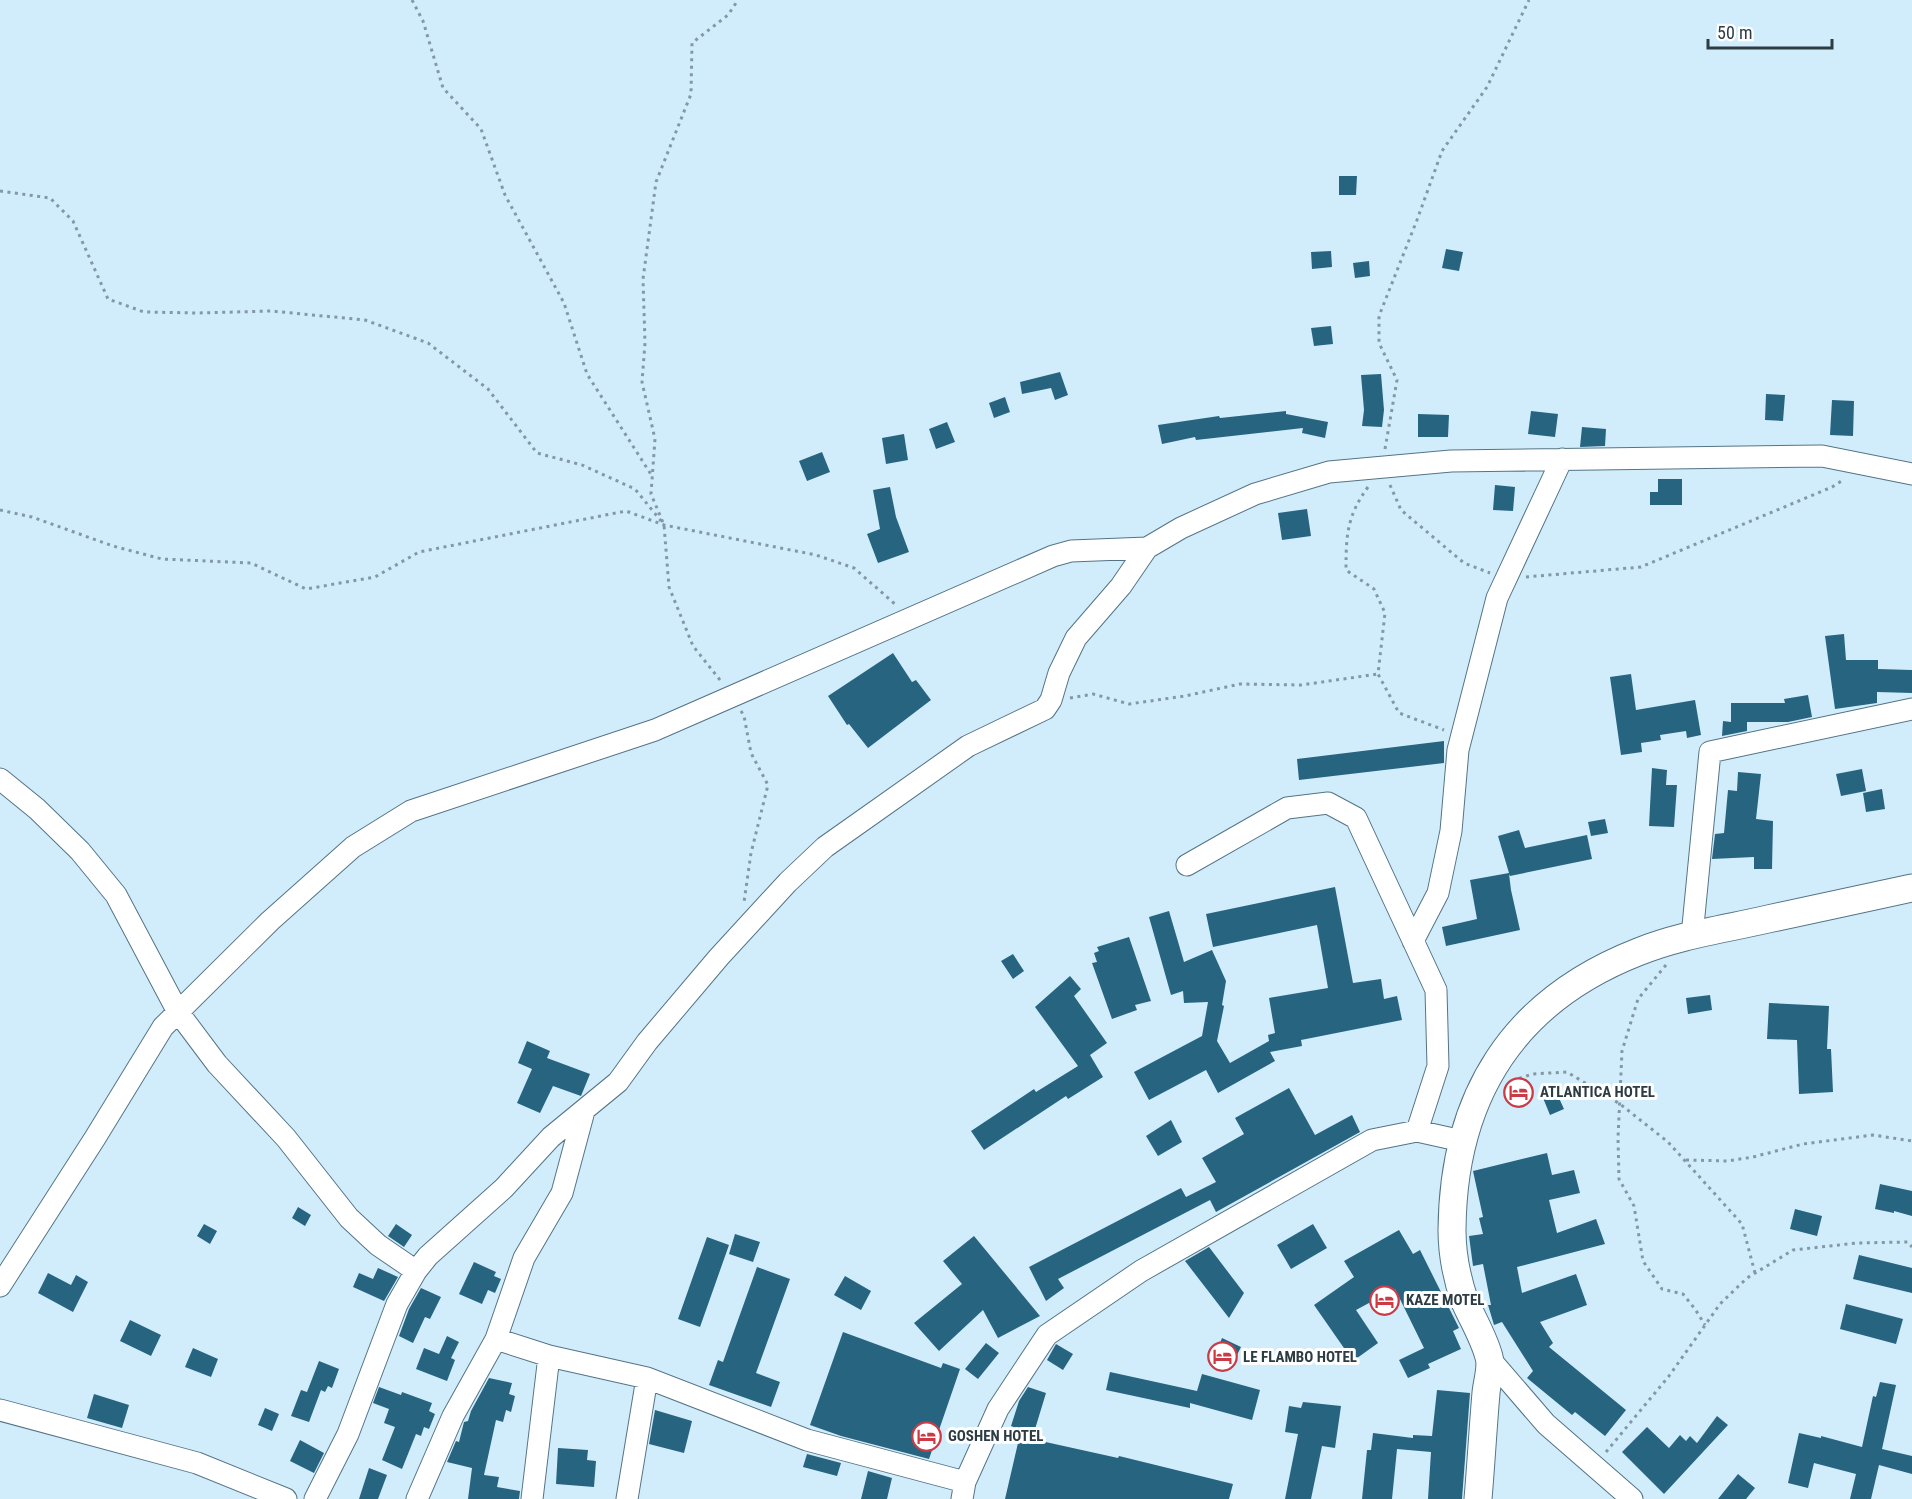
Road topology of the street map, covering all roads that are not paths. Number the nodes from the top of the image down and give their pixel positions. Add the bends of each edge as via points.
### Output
1 (1562, 459) junction
2 (1912, 474) edge
3 (1147, 548) junction
4 (1912, 709) edge
5 (0, 779) edge
6 (1186, 865) dead end
7 (1912, 888) edge
8 (1692, 936) junction
9 (1413, 941) junction
10 (178, 1012) junction
11 (584, 1111) junction
12 (1417, 1131) junction
13 (1462, 1141) junction
14 (416, 1271) junction
15 (0, 1286) edge
16 (496, 1339) junction
17 (549, 1356) junction
18 (1490, 1359) junction
19 (647, 1378) junction
20 (0, 1410) edge
21 (963, 1490) edge
22 (286, 1499) edge
23 (315, 1499) edge
24 (417, 1499) edge
25 (532, 1499) edge
26 (627, 1499) edge
27 (1478, 1499) edge
28 (1632, 1499) edge

1 - 2 street via 1821,456
1 - 3 street via 1452,461 1329,472 1255,494
1 - 9 street via 1497,598 1458,750 1451,831 1438,893
3 - 10 street via 1071,551 1053,556 655,730 411,811 353,847 270,921
3 - 11 street via 1121,586 1076,638 1045,709 968,746 825,848 740,934 647,1042 618,1082
4 - 8 street via 1710,752
5 - 10 street via 37,809 116,895
6 - 9 street via 1287,808 1328,803 1356,818
7 - 8 main road
8 - 13 main road via 1640,951 1600,969 1537,1012 1507,1046 1482,1085
9 - 12 street via 1436,990 1438,1066
10 - 14 street via 217,1064 286,1138 349,1218 378,1245
10 - 15 street via 164,1027
11 - 14 street via 551,1137 504,1188
11 - 16 street via 562,1193 524,1258
12 - 13 street
12 - 21 street via 1372,1140 1142,1271 1047,1335 998,1409
13 - 18 main road via 1452,1231 1456,1268 1464,1299
14 - 23 street via 397,1304 348,1434
16 - 17 street
16 - 24 street via 453,1416
17 - 19 street
17 - 25 street
18 - 27 main road
18 - 28 street via 1546,1424
19 - 21 street via 807,1440
19 - 26 street
20 - 22 street via 197,1463

